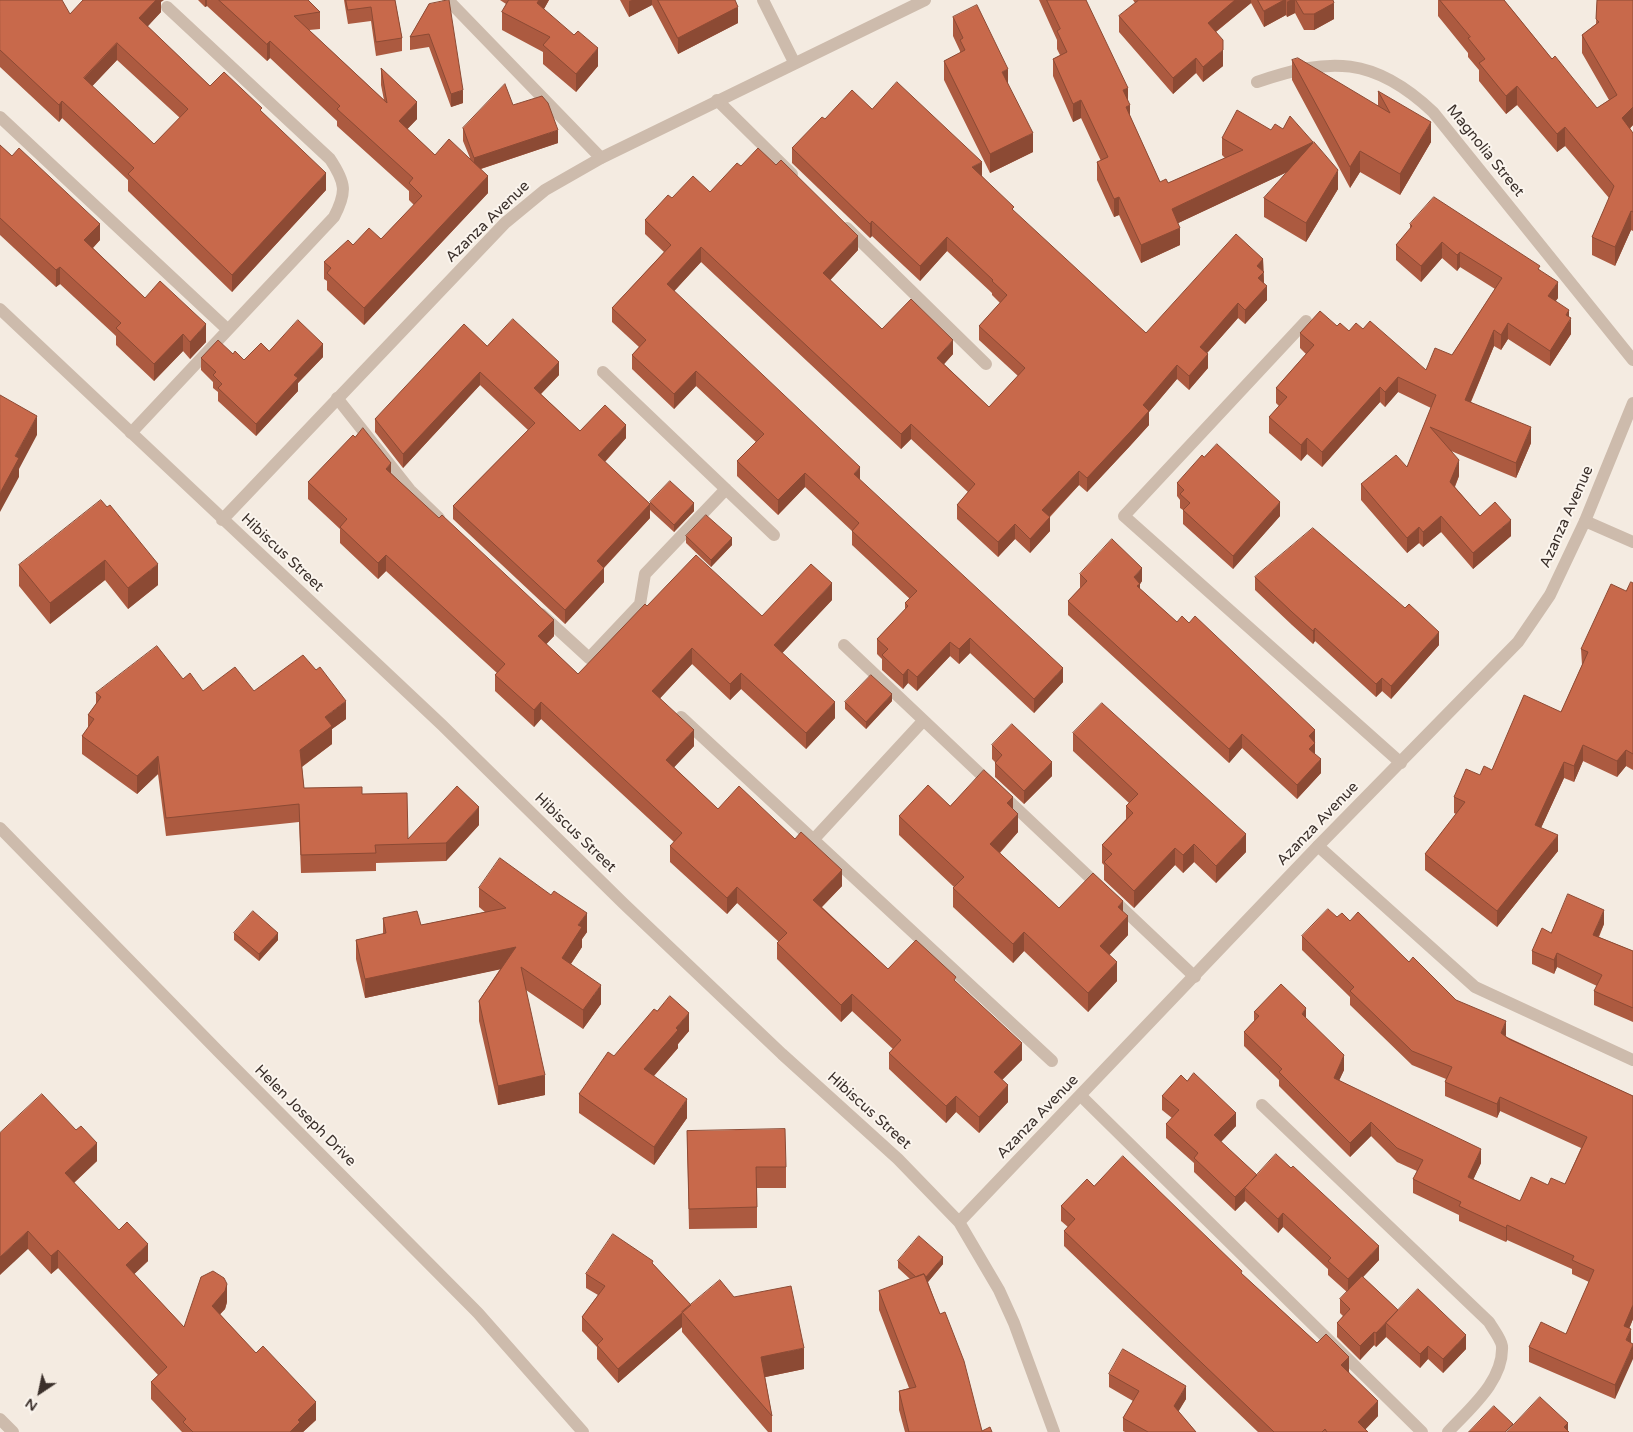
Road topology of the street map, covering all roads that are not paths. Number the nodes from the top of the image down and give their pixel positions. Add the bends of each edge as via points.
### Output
1 (448, 0) edge
2 (763, 0) edge
3 (925, 0) edge
4 (167, 7) dead end
5 (794, 62) junction
6 (1257, 82) dead end
7 (717, 100) junction
8 (0, 117) edge
9 (601, 158) junction
10 (802, 183) edge
11 (837, 218) edge
12 (0, 309) edge
13 (1306, 320) dead end
14 (227, 329) junction
15 (1633, 360) edge
16 (986, 364) dead end
17 (603, 372) dead end
18 (337, 398) junction
19 (1633, 403) edge
20 (131, 433) junction
21 (726, 489) junction
22 (222, 520) junction
23 (1585, 521) junction
24 (446, 524) edge
25 (774, 535) dead end
26 (1633, 542) edge
27 (532, 605) edge
28 (844, 645) dead end
29 (681, 716) edge
30 (923, 721) junction
31 (1401, 763) junction
32 (0, 828) edge
33 (814, 839) junction
34 (1318, 846) junction
35 (1195, 976) junction
36 (1633, 1060) edge
37 (1052, 1061) dead end
38 (1081, 1096) junction
39 (1262, 1105) dead end
40 (959, 1222) junction
41 (0, 1419) edge
42 (12, 1432) edge
43 (582, 1432) edge
44 (1054, 1432) edge
45 (1422, 1432) edge
46 (1448, 1432) edge

1 - 9 street
2 - 5 street
3 - 5 street, Azanza Avenue
4 - 14 street via 330,159 339,173 342,187 344,198 334,217
5 - 7 street, Azanza Avenue
6 - 15 street, Magnolia Street via 1286,72 1330,65 1359,66 1413,93 1433,112
7 - 9 street, Azanza Avenue
7 - 10 street
8 - 14 street
9 - 18 street, Azanza Avenue via 545,190 506,223
11 - 16 street
12 - 20 street, Hibiscus Street
13 - 31 street via 1124,516
14 - 20 street
17 - 21 street
18 - 22 street, Azanza Avenue
18 - 24 street via 410,490
19 - 23 street, Azanza Avenue
20 - 22 street, Hibiscus Street
21 - 25 street
21 - 27 street via 645,574 640,604 589,658
22 - 40 street, Hibiscus Street via 442,725 724,999 898,1159
23 - 26 street
23 - 31 street, Azanza Avenue via 1550,595 1518,642
28 - 30 street
29 - 33 street
30 - 33 street
30 - 35 street
31 - 34 street, Azanza Avenue
32 - 43 street, Helen Joseph Drive via 478,1312
33 - 37 street
34 - 35 street, Azanza Avenue
34 - 36 street via 1475,987
35 - 38 street, Azanza Avenue
38 - 40 street, Azanza Avenue
38 - 45 street
39 - 46 street via 1489,1322 1502,1345 1498,1370 1486,1390
40 - 44 street, Hibiscus Street via 1006,1306
41 - 42 street

